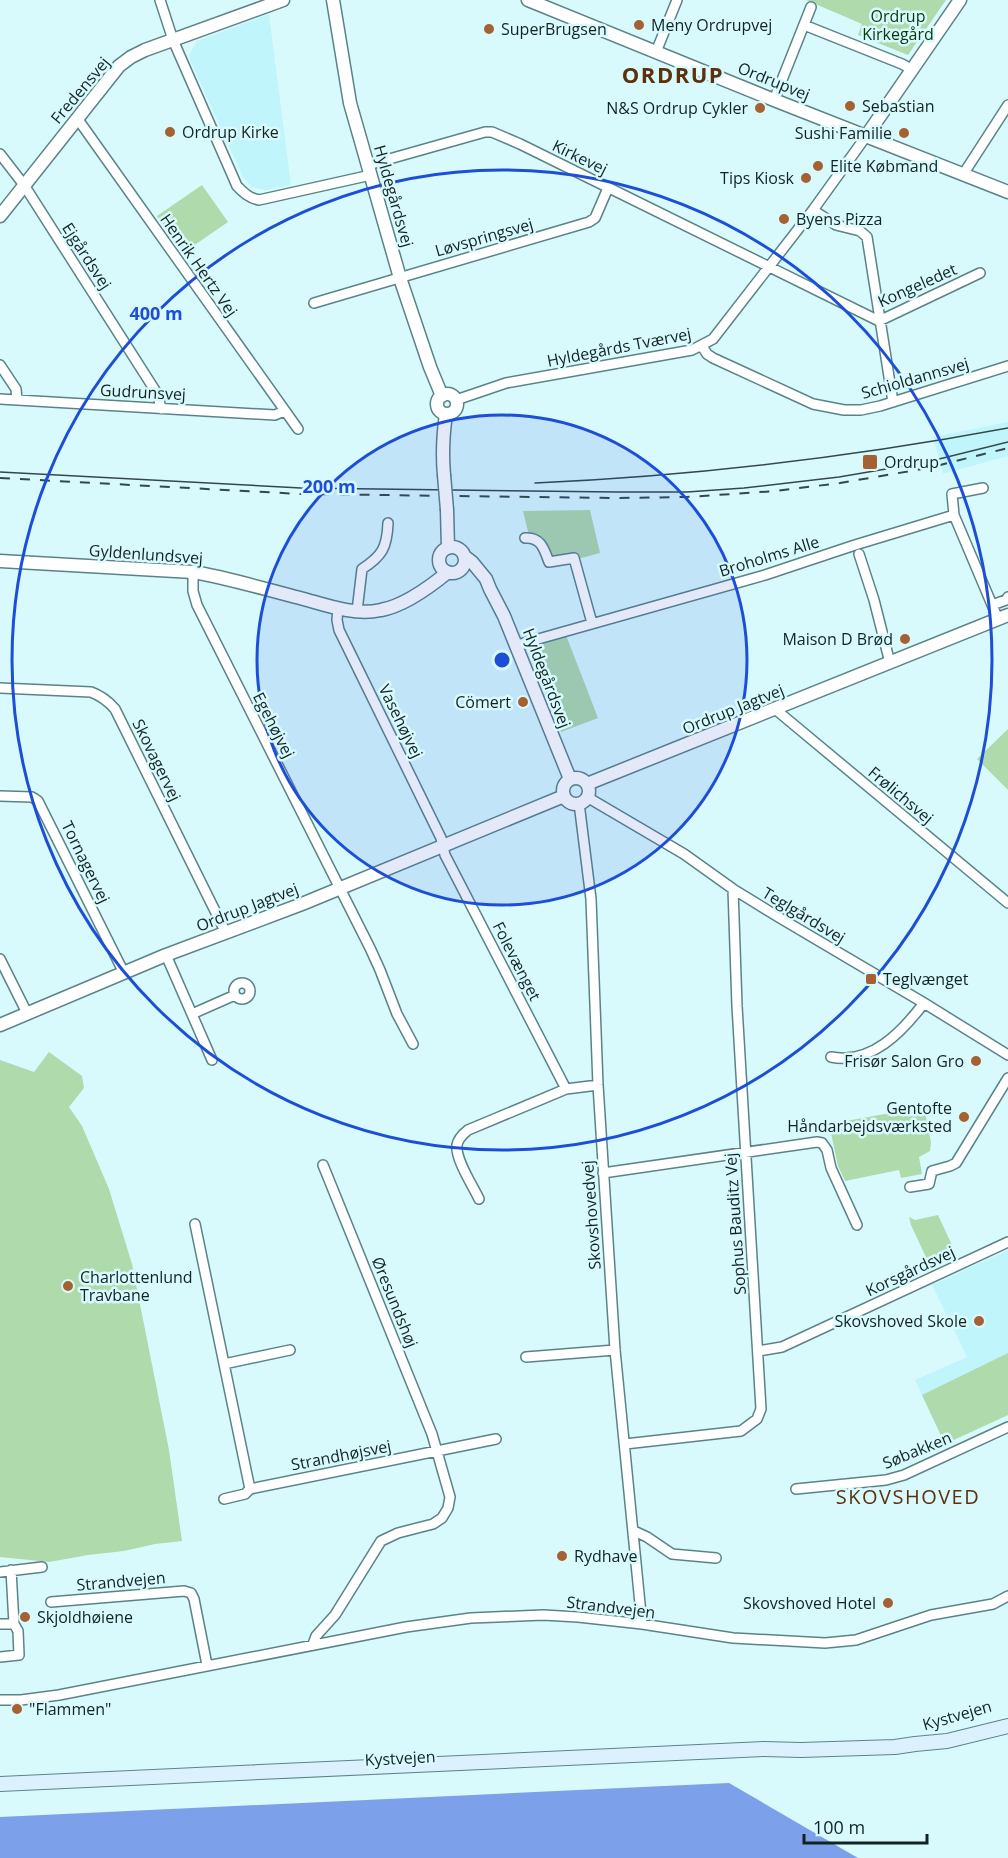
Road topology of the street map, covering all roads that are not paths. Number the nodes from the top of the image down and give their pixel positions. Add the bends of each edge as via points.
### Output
1 (160, 0) edge
2 (283, 0) edge
3 (333, 0) edge
4 (528, 0) edge
5 (677, 0) edge
6 (960, 0) edge
7 (552, 4) edge
8 (811, 7) dead end
9 (804, 25) junction
10 (172, 40) junction
11 (656, 52) junction
12 (913, 70) junction
13 (774, 100) junction
14 (1008, 105) edge
15 (76, 118) junction
16 (867, 135) junction
17 (0, 154) edge
18 (369, 170) junction
19 (964, 173) junction
20 (24, 185) junction
21 (608, 188) junction
22 (1008, 192) edge
23 (813, 210) junction
24 (0, 216) edge
25 (769, 268) junction
26 (980, 273) dead end
27 (400, 278) junction
28 (314, 303) dead end
29 (879, 321) junction
30 (702, 346) junction
31 (0, 365) edge
32 (1008, 366) edge
33 (442, 396) junction
34 (0, 399) edge
35 (17, 400) junction
36 (456, 400) junction
37 (893, 402) junction
38 (161, 409) junction
39 (284, 411) junction
40 (446, 414) junction
41 (298, 429) dead end
42 (983, 488) dead end
43 (954, 515) junction
44 (388, 524) dead end
45 (525, 538) dead end
46 (859, 554) dead end
47 (458, 555) junction
48 (0, 561) edge
49 (445, 569) junction
50 (193, 572) junction
51 (1008, 597) edge
52 (992, 605) junction
53 (338, 608) junction
54 (357, 611) junction
55 (1003, 617) edge
56 (592, 623) junction
57 (517, 645) junction
58 (890, 663) junction
59 (0, 688) edge
60 (775, 710) junction
61 (570, 779) junction
62 (584, 795) junction
63 (0, 796) edge
64 (564, 796) junction
65 (443, 847) junction
66 (339, 888) junction
67 (733, 889) junction
68 (1008, 903) edge
69 (226, 933) junction
70 (166, 955) junction
71 (0, 959) edge
72 (124, 973) junction
73 (235, 994) dead end
74 (924, 1003) junction
75 (27, 1013) junction
76 (192, 1014) junction
77 (0, 1025) edge
78 (413, 1044) dead end
79 (1008, 1055) edge
80 (831, 1057) dead end
81 (212, 1060) dead end
82 (1008, 1078) edge
83 (598, 1085) junction
84 (566, 1089) junction
85 (745, 1153) junction
86 (322, 1165) dead end
87 (603, 1173) junction
88 (910, 1187) dead end
89 (479, 1199) dead end
90 (195, 1224) dead end
91 (856, 1225) dead end
92 (1008, 1242) edge
93 (290, 1350) dead end
94 (615, 1350) junction
95 (758, 1351) junction
96 (526, 1358) dead end
97 (224, 1364) junction
98 (1008, 1427) edge
99 (496, 1439) dead end
100 (625, 1444) junction
101 (438, 1451) junction
102 (250, 1489) junction
103 (796, 1489) dead end
104 (224, 1499) dead end
105 (634, 1531) junction
106 (716, 1558) dead end
107 (42, 1568) dead end
108 (11, 1570) junction
109 (0, 1572) edge
110 (1008, 1596) edge
111 (51, 1602) dead end
112 (0, 1624) edge
113 (14, 1624) junction
114 (642, 1624) junction
115 (313, 1644) junction
116 (0, 1657) edge
117 (207, 1665) junction
118 (0, 1700) edge
119 (1008, 1718) edge
120 (1008, 1726) edge
121 (915, 1743) junction
122 (801, 1750) junction
123 (0, 1784) edge
124 (0, 1793) edge

1 - 10 street
2 - 10 street, Fredensvej
3 - 18 street, Hyldegårdsvej via 350,103
4 - 7 street, Ordrupvej
5 - 11 street
6 - 12 street
7 - 11 street, Ordrupvej
8 - 9 street
9 - 12 street
9 - 13 street
10 - 15 street, Fredensvej via 119,66
10 - 18 street, Kirkevej via 237,186 250,198 259,200
11 - 13 street, Ordrupvej
12 - 16 street
13 - 16 street, Ordrupvej
14 - 19 street
15 - 20 street, Fredensvej
15 - 39 street, Henrik Hertz Vej
16 - 19 street, Ordrupvej
16 - 23 street, Hyldegårds Tværvej
17 - 20 street, Ejgårdsvej
18 - 21 street, Kirkevej via 487,132
18 - 27 street, Hyldegårdsvej
19 - 22 street, Ordrupvej
20 - 24 street, Fredensvej
20 - 38 street, Ejgårdsvej via 158,395
21 - 25 street, Kirkevej
21 - 27 street, Løvspringsvej via 595,218 589,222
23 - 25 street, Hyldegårds Tværvej
23 - 29 street via 836,225 860,231 867,237
25 - 29 street, Kongeledet
25 - 30 street, Hyldegårds Tværvej via 721,330
26 - 29 street, Kongeledet
27 - 28 street, Løvspringsvej
27 - 33 street, Hyldegårdsvej
29 - 37 street
30 - 36 street, Hyldegårds Tværvej via 506,383
30 - 37 street, Schioldannsvej via 713,358 813,404 861,410
31 - 35 street via 16,389
32 - 37 street, Schioldannsvej
33 - 36 street via 452,395
33 - 40 street via 438,408
34 - 35 street, Gudrunsvej
35 - 38 street, Gudrunsvej
36 - 40 street via 455,410
38 - 39 street, Gudrunsvej via 275,415
39 - 41 street, Henrik Hertz Vej
40 - 47 street, bridge via 442,441 444,475 448,516
42 - 43 street via 952,494
43 - 52 street
43 - 56 street, Broholms Alle via 768,574
44 - 54 street via 387,542 377,559 362,569
45 - 56 street via 533,537 541,543 549,562 574,558
46 - 58 street
47 - 49 street, Gyldenlundsvej via 457,572
47 - 49 street via 441,555
47 - 57 street, Hyldegårdsvej via 490,590
48 - 50 street, Gyldenlundsvej
49 - 54 street, Gyldenlundsvej via 431,585 398,605
50 - 53 street, Gyldenlundsvej
50 - 66 street, Egehøjvej via 197,605
51 - 52 street
52 - 55 street
53 - 54 street, Gyldenlundsvej
53 - 65 street, Vasehøjvej via 339,630
55 - 58 street, Ordrup Jagtvej
56 - 57 street, Broholms Alle
57 - 61 street, Hyldegårdsvej
58 - 60 street, Ordrup Jagtvej
59 - 69 street, Skovagervej via 91,693 109,701
60 - 62 street, Ordrup Jagtvej
60 - 68 street, Frølichsvej
61 - 62 street via 579,778
61 - 64 street
62 - 64 street via 570,802
62 - 67 street, Teglgårdsvej via 684,854
62 - 83 street, Skovshovedvej
63 - 72 street, Tornagervej via 32,797 38,801
64 - 65 street, Ordrup Jagtvej
65 - 66 street, Ordrup Jagtvej
65 - 84 street, Folevænget
66 - 69 street, Ordrup Jagtvej
66 - 78 street
67 - 74 street, Teglgårdsvej
67 - 85 street, Sophus Bauditz Vej
69 - 70 street, Ordrup Jagtvej
70 - 72 street, Ordrup Jagtvej
70 - 76 street
71 - 75 street
72 - 75 street, Ordrup Jagtvej
73 - 76 street
74 - 79 street, Teglgårdsvej
74 - 80 street via 882,1047 870,1054
75 - 77 street, Ordrup Jagtvej
76 - 81 street
82 - 88 street via 956,1163 932,1171 929,1184
83 - 84 street
83 - 87 street, Skovshovedvej
84 - 89 street via 468,1130 460,1137 459,1160
85 - 87 street
85 - 91 street via 822,1143
85 - 95 street, Sophus Bauditz Vej
86 - 101 street, Øresundshøj
87 - 94 street, Skovshovedvej
90 - 97 street
92 - 95 street, Korsgårdsvej via 782,1347
93 - 97 street
94 - 96 street
94 - 100 street, Skovshovedvej
95 - 100 street, Sophus Bauditz Vej via 760,1409 751,1425 741,1431
97 - 102 street
98 - 103 street, Søbakken via 904,1475
99 - 101 street
100 - 105 street, Skovshovedvej
101 - 102 street, Strandhøjsvej
101 - 115 street, Øresundshøj via 450,1497 442,1518 381,1541
102 - 104 street, Strandhøjsvej
105 - 106 street via 672,1554
105 - 114 street, Skovshovedvej
107 - 108 street
108 - 109 street
108 - 113 street
110 - 114 street, Strandvejen via 993,1604 931,1615 847,1642 733,1638
111 - 117 street, Strandvejen via 191,1593
112 - 113 street
113 - 116 street via 19,1656
114 - 115 street, Strandvejen via 543,1615 471,1618
115 - 117 street, Strandvejen
117 - 118 street, Strandvejen via 58,1695
119 - 121 main road, Kystvejen
120 - 121 main road, Kystvejen via 947,1741
121 - 122 main road, Kystvejen via 885,1748
122 - 123 main road, Kystvejen
122 - 124 main road, Kystvejen via 765,1758

